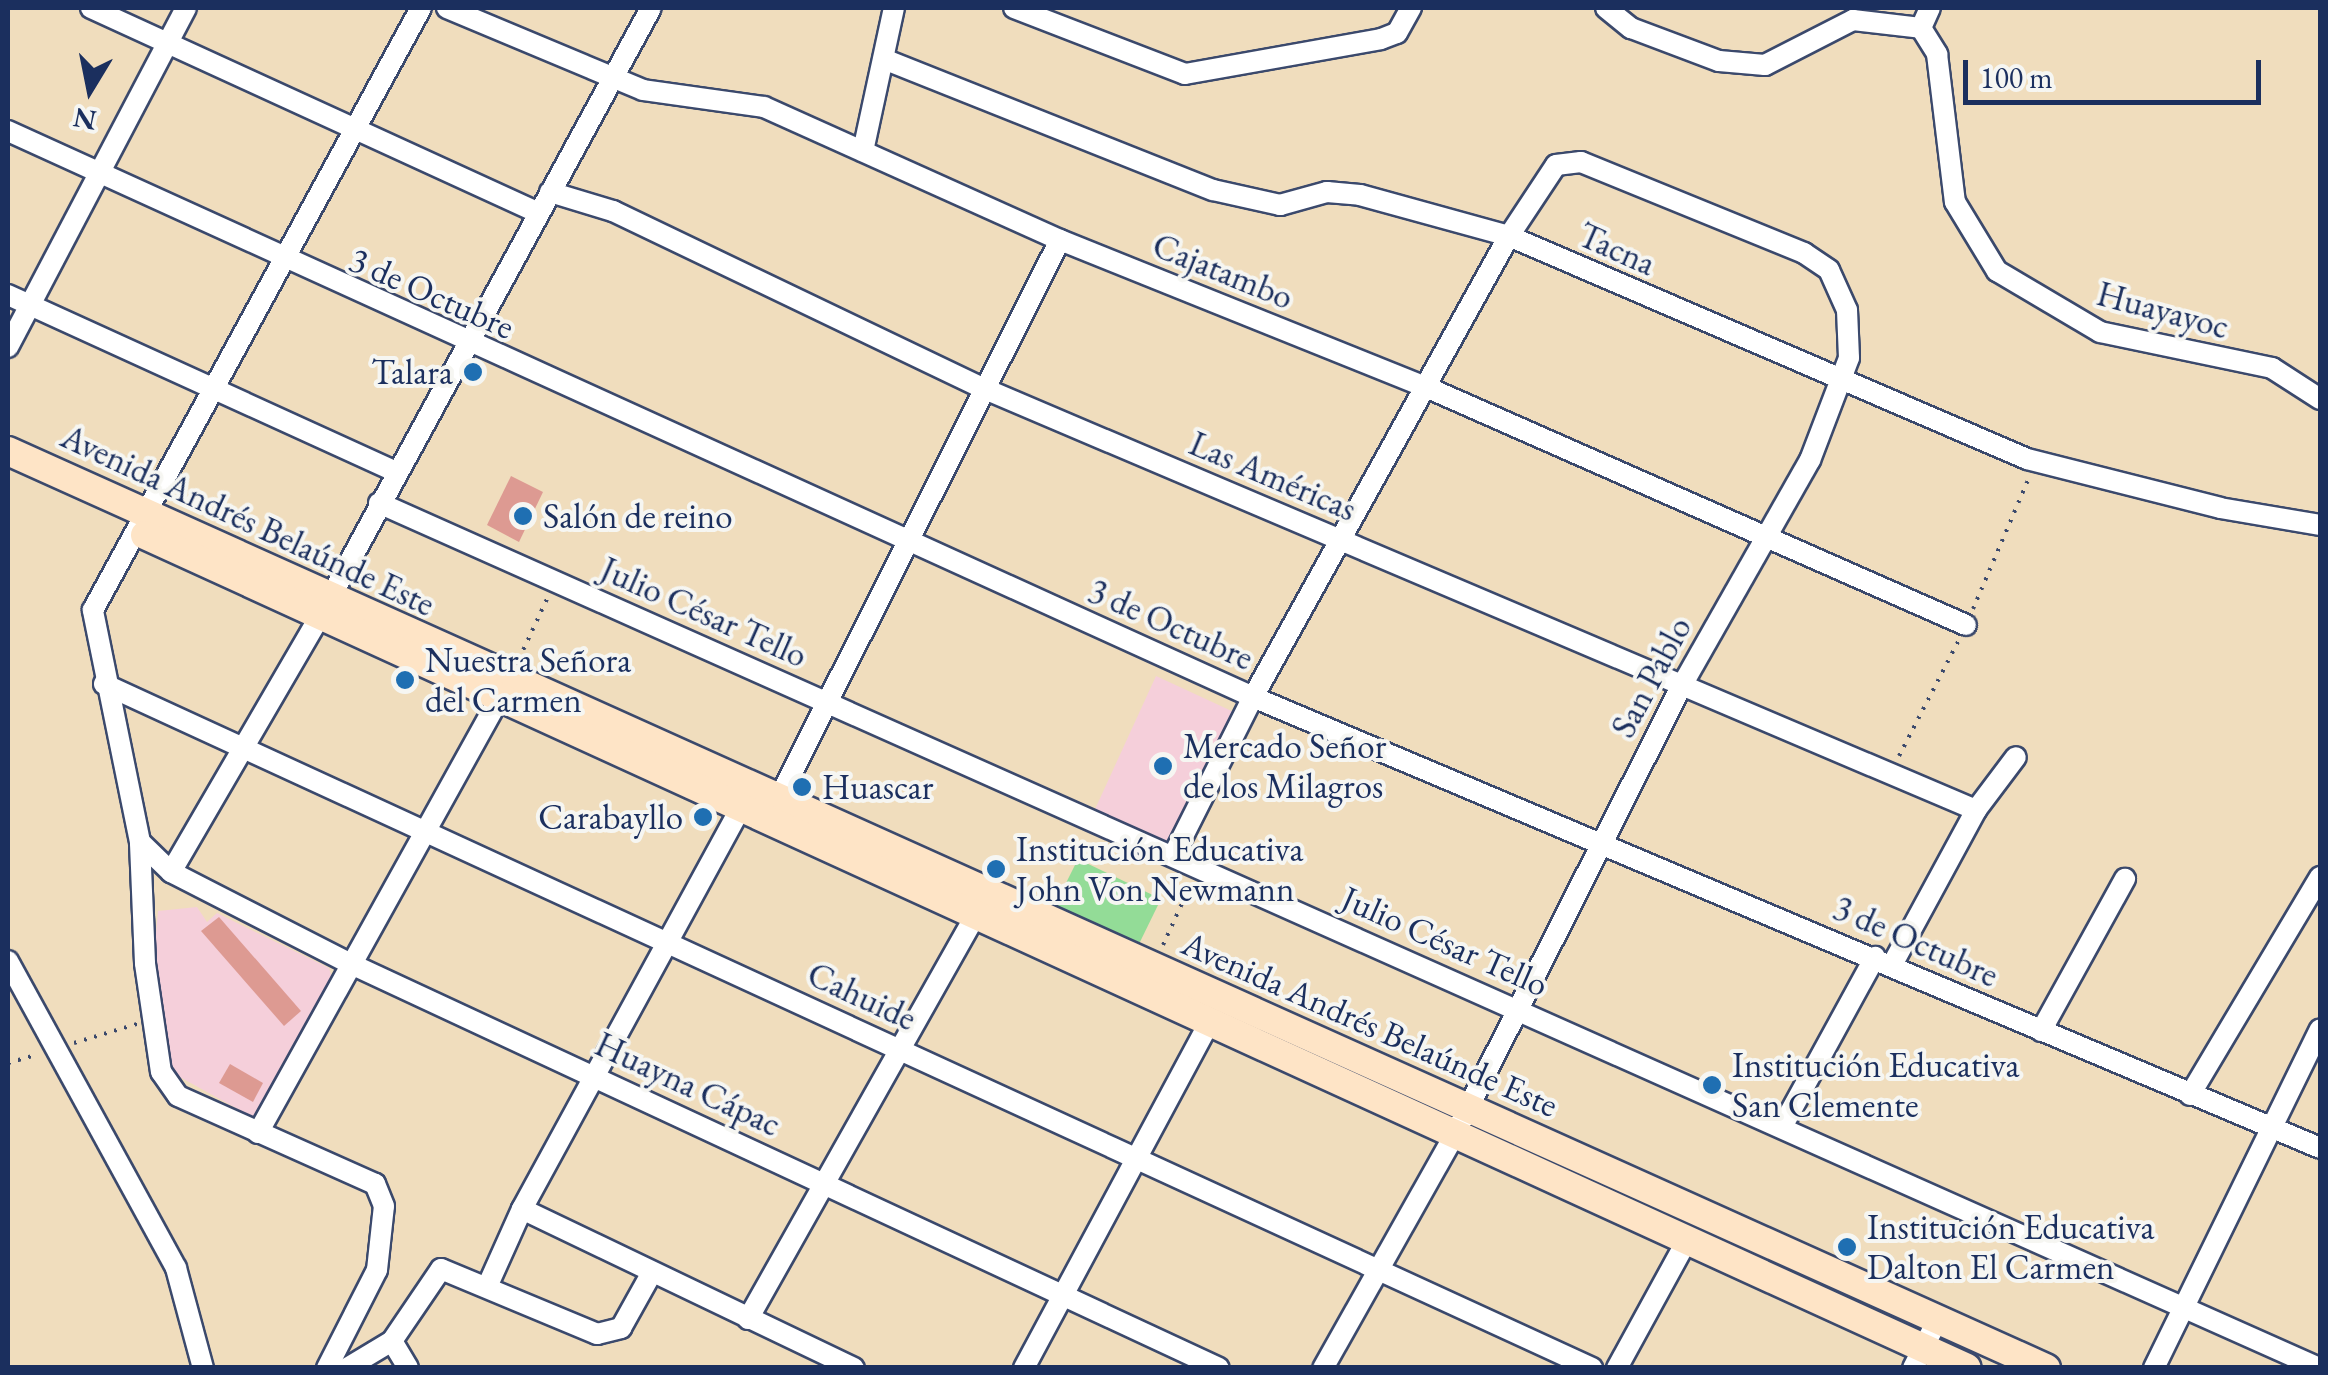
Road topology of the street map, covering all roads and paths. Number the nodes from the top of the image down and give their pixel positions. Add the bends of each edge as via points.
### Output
1 (91, 8) edge
2 (186, 8) edge
3 (422, 8) edge
4 (447, 8) edge
5 (651, 8) edge
6 (894, 8) edge
7 (1014, 8) edge
8 (1412, 8) edge
9 (1606, 8) edge
10 (1930, 8) edge
11 (1922, 28) junction
12 (167, 44) junction
13 (886, 60) junction
14 (613, 80) junction
15 (355, 130) junction
16 (8, 131) edge
17 (864, 151) junction
18 (101, 174) junction
19 (550, 192) junction
20 (536, 211) junction
21 (1508, 236) junction
22 (1060, 240) junction
23 (286, 263) junction
24 (8, 295) edge
25 (30, 305) junction
26 (468, 345) junction
27 (8, 348) edge
28 (1844, 385) junction
29 (1426, 387) junction
30 (985, 388) junction
31 (214, 390) junction
32 (2320, 399) edge
33 (8, 451) edge
34 (2036, 462) junction
35 (395, 471) junction
36 (8, 472) edge
37 (378, 503) junction
38 (138, 522) junction
39 (2320, 525) edge
40 (1764, 534) junction
41 (908, 541) junction
42 (1343, 542) junction
43 (556, 581) junction
44 (324, 608) junction
45 (1966, 625) junction
46 (104, 684) junction
47 (1682, 685) junction
48 (504, 690) junction
49 (1253, 697) junction
50 (827, 702) junction
51 (1908, 738) dead end
52 (245, 749) junction
53 (2016, 757) dead end
54 (778, 800) junction
55 (741, 808) junction
56 (1976, 810) junction
57 (424, 831) junction
58 (140, 842) junction
59 (1601, 844) junction
60 (1174, 856) junction
61 (1199, 868) junction
62 (172, 872) junction
63 (2320, 877) edge
64 (2124, 879) dead end
65 (982, 905) junction
66 (668, 942) junction
67 (8, 961) edge
68 (1884, 961) junction
69 (351, 964) junction
70 (1152, 968) junction
71 (1518, 1009) junction
72 (151, 1020) junction
73 (1209, 1023) junction
74 (2320, 1029) edge
75 (2040, 1032) junction
76 (58, 1048) junction
77 (900, 1049) junction
78 (8, 1063) edge
79 (594, 1077) junction
80 (2190, 1095) junction
81 (1461, 1122) junction
82 (1782, 1127) junction
83 (2274, 1129) junction
84 (258, 1132) junction
85 (2320, 1148) edge
86 (1137, 1158) junction
87 (824, 1184) junction
88 (522, 1209) junction
89 (1687, 1240) junction
90 (1378, 1269) junction
91 (650, 1274) junction
92 (487, 1287) junction
93 (1063, 1295) junction
94 (2186, 1306) junction
95 (748, 1319) junction
96 (1938, 1319) junction
97 (392, 1341) junction
98 (1919, 1358) edge
99 (203, 1368) edge
100 (327, 1368) edge
101 (347, 1368) edge
102 (408, 1368) edge
103 (854, 1368) edge
104 (1024, 1368) edge
105 (1219, 1368) edge
106 (1323, 1368) edge
107 (1592, 1368) edge
108 (1617, 1368) edge
109 (1967, 1368) edge
110 (2046, 1368) edge
111 (2154, 1368) edge
112 (2319, 1368) edge

1 - 12 street
2 - 12 street
3 - 15 street
4 - 14 street, Cajatambo
5 - 14 street
6 - 13 street
7 - 8 street via 1184,74 1397,33
9 - 11 street via 1630,28 1719,61 1765,64 1853,20
10 - 11 street
11 - 32 street, Huayayoc via 1937,54 1955,202 1997,270 2100,332 2272,368
12 - 15 street
12 - 18 street
13 - 17 street
13 - 21 street, Tacna via 1213,190 1280,205 1328,192 1360,195
14 - 17 street, Cajatambo via 764,106
14 - 19 street
15 - 20 street
15 - 23 street
16 - 18 street, 3 de Octubre
17 - 22 street, Cajatambo
18 - 23 street, 3 de Octubre
18 - 25 street
19 - 20 street
19 - 30 street, Las Américas via 613,211
20 - 26 street
21 - 28 street, Tacna
21 - 28 street, San Pablo via 1556,165 1581,162 1804,252 1829,270 1847,310
21 - 29 street
22 - 29 street, Cajatambo
22 - 30 street
23 - 26 street, 3 de Octubre
23 - 31 street
24 - 25 street
25 - 27 street
25 - 31 street
26 - 35 street
26 - 41 street, 3 de Octubre
28 - 34 street, Tacna
28 - 40 street, San Pablo via 1810,460
29 - 40 street, Cajatambo
29 - 42 street
30 - 41 street
30 - 42 street, Las Américas
31 - 35 street
31 - 38 street
33 - 38 street, Avenida Andrés Belaúnde Este
34 - 39 street, Tacna via 2220,508
34 - 45 path
35 - 37 street
36 - 38 street, Avenida Andrés Belaúnde Este
37 - 43 street, Julio César Tello
37 - 44 street
38 - 44 street, Avenida Andrés Belaúnde Este
38 - 46 street via 92,610
40 - 45 street, Cajatambo
40 - 47 street, San Pablo
41 - 49 street, 3 de Octubre
41 - 50 street
42 - 47 street, Las Américas
42 - 49 street
43 - 48 path
43 - 50 street, Julio César Tello
44 - 48 street, Avenida Andrés Belaúnde Este
44 - 52 street
45 - 51 path
46 - 52 street, Cahuide
46 - 58 street
47 - 56 street, Las Américas
47 - 59 street, San Pablo
48 - 54 street, Avenida Andrés Belaúnde Este
48 - 55 street, Avenida Andrés Belaúnde Este
48 - 57 street
49 - 59 street, 3 de Octubre
49 - 60 street
50 - 54 street
50 - 60 street, Julio César Tello
52 - 57 street, Cahuide
52 - 62 street
53 - 56 street
54 - 65 street, Avenida Andrés Belaúnde Este
55 - 65 street, Avenida Andrés Belaúnde Este
55 - 66 street
56 - 68 street
57 - 66 street, Cahuide
57 - 69 street
58 - 62 street, Huayna Cápac
58 - 72 street
59 - 68 street, 3 de Octubre
59 - 71 street, San Pablo
60 - 61 street, Julio César Tello
61 - 70 path
61 - 71 street, Julio César Tello
62 - 69 street, Huayna Cápac
63 - 80 street
64 - 75 street
65 - 70 street, Avenida Andrés Belaúnde Este
65 - 73 street, Avenida Andrés Belaúnde Este
65 - 77 street
66 - 77 street, Cahuide
66 - 79 street
67 - 76 street
68 - 75 street, 3 de Octubre
68 - 82 street
69 - 79 street, Huayna Cápac
69 - 84 street
70 - 81 street, Avenida Andrés Belaúnde Este
71 - 81 street, San Pablo
71 - 82 street, Julio César Tello
72 - 76 path
72 - 84 street via 161,1072 178,1096
73 - 81 street, Avenida Andrés Belaúnde Este
73 - 86 street
74 - 83 street
75 - 80 street, 3 de Octubre
76 - 78 path
76 - 99 street via 176,1268
77 - 86 street, Cahuide
77 - 87 street
79 - 87 street, Huayna Cápac
79 - 88 street
80 - 83 street, 3 de Octubre
81 - 89 street, Avenida Andrés Belaúnde Este
81 - 90 street, San Pablo
81 - 96 street, Avenida Andrés Belaúnde Este
82 - 94 street, Julio César Tello
83 - 85 street, 3 de Octubre
83 - 94 street
84 - 100 street via 375,1184 384,1206 377,1270
86 - 90 street, Cahuide
86 - 93 street
87 - 93 street, Huayna Cápac
87 - 95 street
88 - 91 street
88 - 92 street
89 - 98 street, Avenida Andrés Belaúnde Este
89 - 108 street
90 - 106 street, San Pablo
90 - 107 street, Cahuide
91 - 92 street via 621,1328 609,1334
91 - 95 street
92 - 97 street via 441,1269
93 - 104 street
93 - 105 street, Huayna Cápac
94 - 111 street
94 - 112 street, Julio César Tello
95 - 103 street
96 - 98 street
96 - 110 street, Avenida Andrés Belaúnde Este
97 - 101 street
97 - 102 street
98 - 109 street, Avenida Andrés Belaúnde Este

